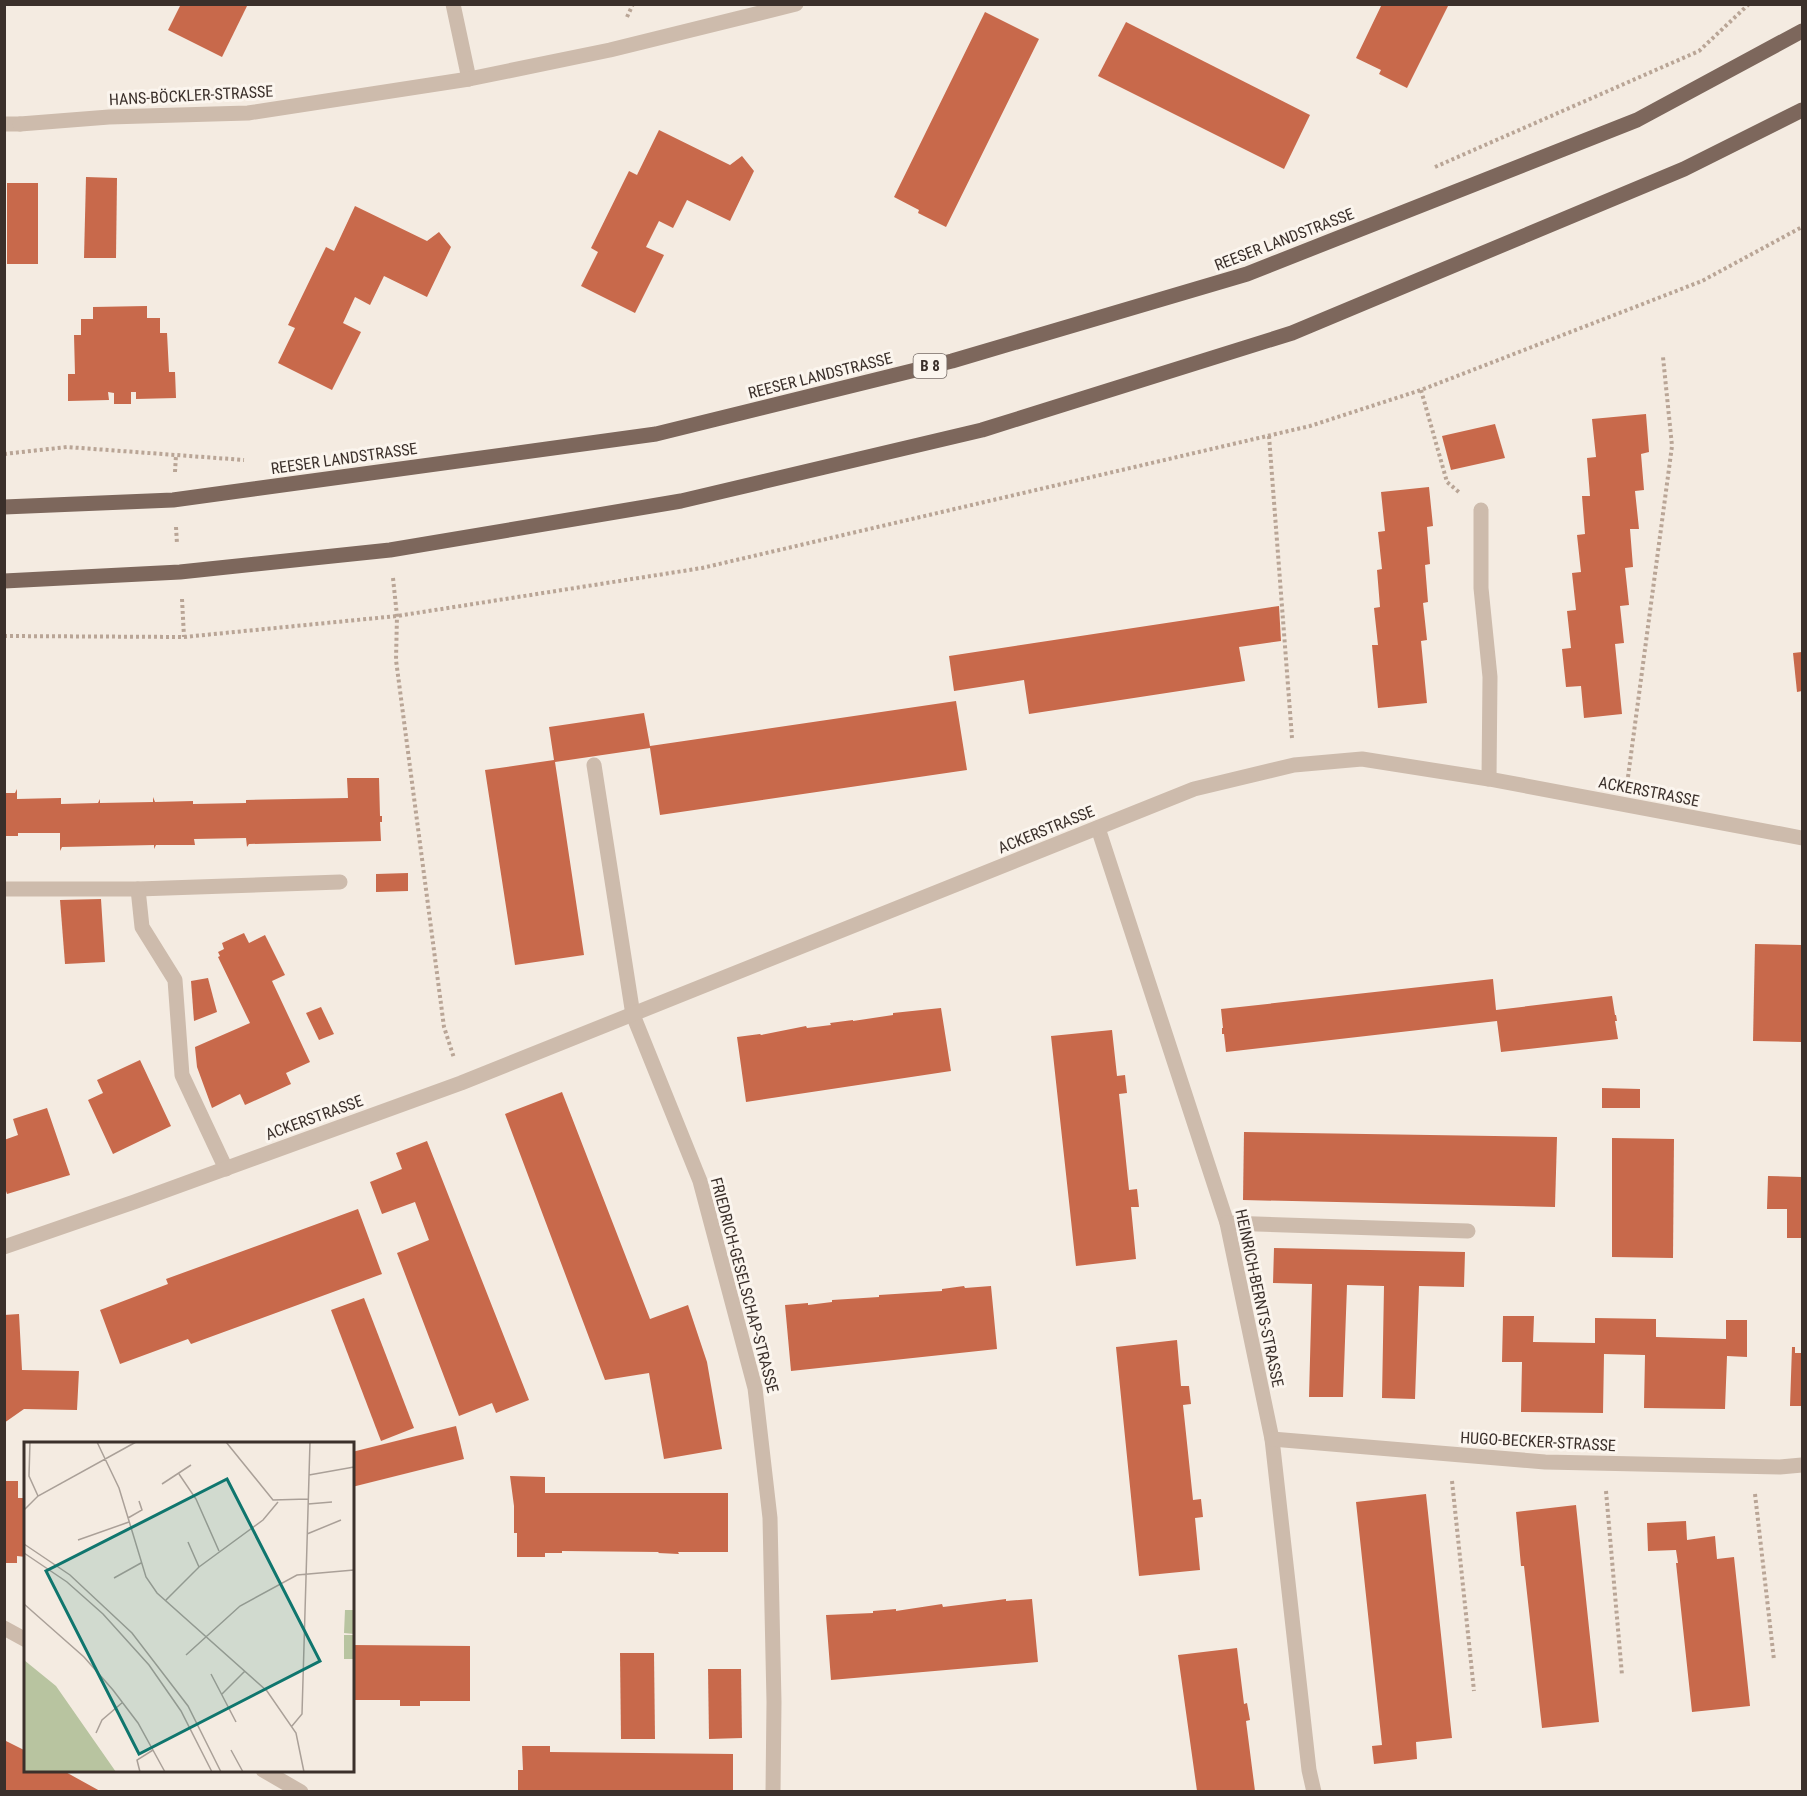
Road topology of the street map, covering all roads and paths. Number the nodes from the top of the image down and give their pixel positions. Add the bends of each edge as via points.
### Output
1 (453, 4) edge
2 (796, 4) edge
3 (1749, 4) edge
4 (1803, 31) edge
5 (469, 79) junction
6 (1803, 110) edge
7 (12, 124) edge
8 (1426, 171) dead end
9 (1803, 227) edge
10 (1663, 357) dead end
11 (1421, 390) junction
12 (1269, 436) junction
13 (4, 454) edge
14 (253, 461) dead end
15 (4, 507) edge
16 (1481, 510) joint
17 (390, 550) junction
18 (4, 581) edge
19 (397, 616) junction
20 (4, 636) edge
21 (594, 765) dead end
22 (1294, 765) junction
23 (1489, 779) junction
24 (1624, 804) junction
25 (1098, 828) junction
26 (1803, 838) edge
27 (339, 882) dead end
28 (4, 889) edge
29 (138, 889) junction
30 (633, 1015) junction
31 (461, 1083) junction
32 (226, 1168) junction
33 (1227, 1223) junction
34 (1468, 1232) dead end
35 (4, 1247) edge
36 (1272, 1439) junction
37 (1449, 1454) junction
38 (1604, 1463) junction
39 (1803, 1465) edge
40 (1752, 1467) junction
41 (4, 1628) edge
42 (24, 1639) edge
43 (1774, 1660) dead end
44 (1622, 1675) dead end
45 (1474, 1691) dead end
46 (267, 1772) edge
47 (301, 1791) edge
48 (773, 1791) edge
49 (1314, 1791) edge

1 - 5 street
2 - 5 street, HANS-BÖCKLER-STRASSE via 610,50
3 - 8 path via 1699,51
4 - 15 main road, REESER LANDSTRASSE / B 8 via 1637,120 1248,274 952,361 656,434 173,500
5 - 7 street, HANS-BÖCKLER-STRASSE via 248,113
6 - 17 main road via 1684,169 1292,333 1037,413 982,430 681,501
9 - 11 path via 1702,281
10 - 24 path via 1672,446
11 - 12 path
11 - 16 path via 1447,482
12 - 19 path via 702,568
12 - 22 path
13 - 14 path via 67,447
16 - 23 street via 1481,588 1490,677
17 - 18 main road via 180,572
17 - 19 path
19 - 20 path via 184,637
19 - 31 path via 396,660 444,1027
21 - 30 street
22 - 23 street, ACKERSTRASSE via 1362,759
22 - 25 street, ACKERSTRASSE via 1194,789
23 - 24 street, ACKERSTRASSE
24 - 26 street, ACKERSTRASSE
25 - 30 street, ACKERSTRASSE
25 - 33 street, HEINRICH-BERNTS-STRASSE
27 - 29 street
28 - 29 street
29 - 32 street via 141,927 175,980 182,1075
30 - 31 street, ACKERSTRASSE
30 - 48 street, FRIEDRICH-GESELSCHAP-STRASSE via 700,1181 755,1388 770,1518
31 - 32 street, ACKERSTRASSE
32 - 35 street, ACKERSTRASSE
33 - 34 street
33 - 36 street, HEINRICH-BERNTS-STRASSE
36 - 37 street, HUGO-BECKER-STRASSE
36 - 49 street, HEINRICH-BERNTS-STRASSE
37 - 38 street, HUGO-BECKER-STRASSE
37 - 45 path
38 - 40 street, HUGO-BECKER-STRASSE
38 - 44 path
39 - 40 street, HUGO-BECKER-STRASSE
40 - 43 path
41 - 42 street
46 - 47 street

